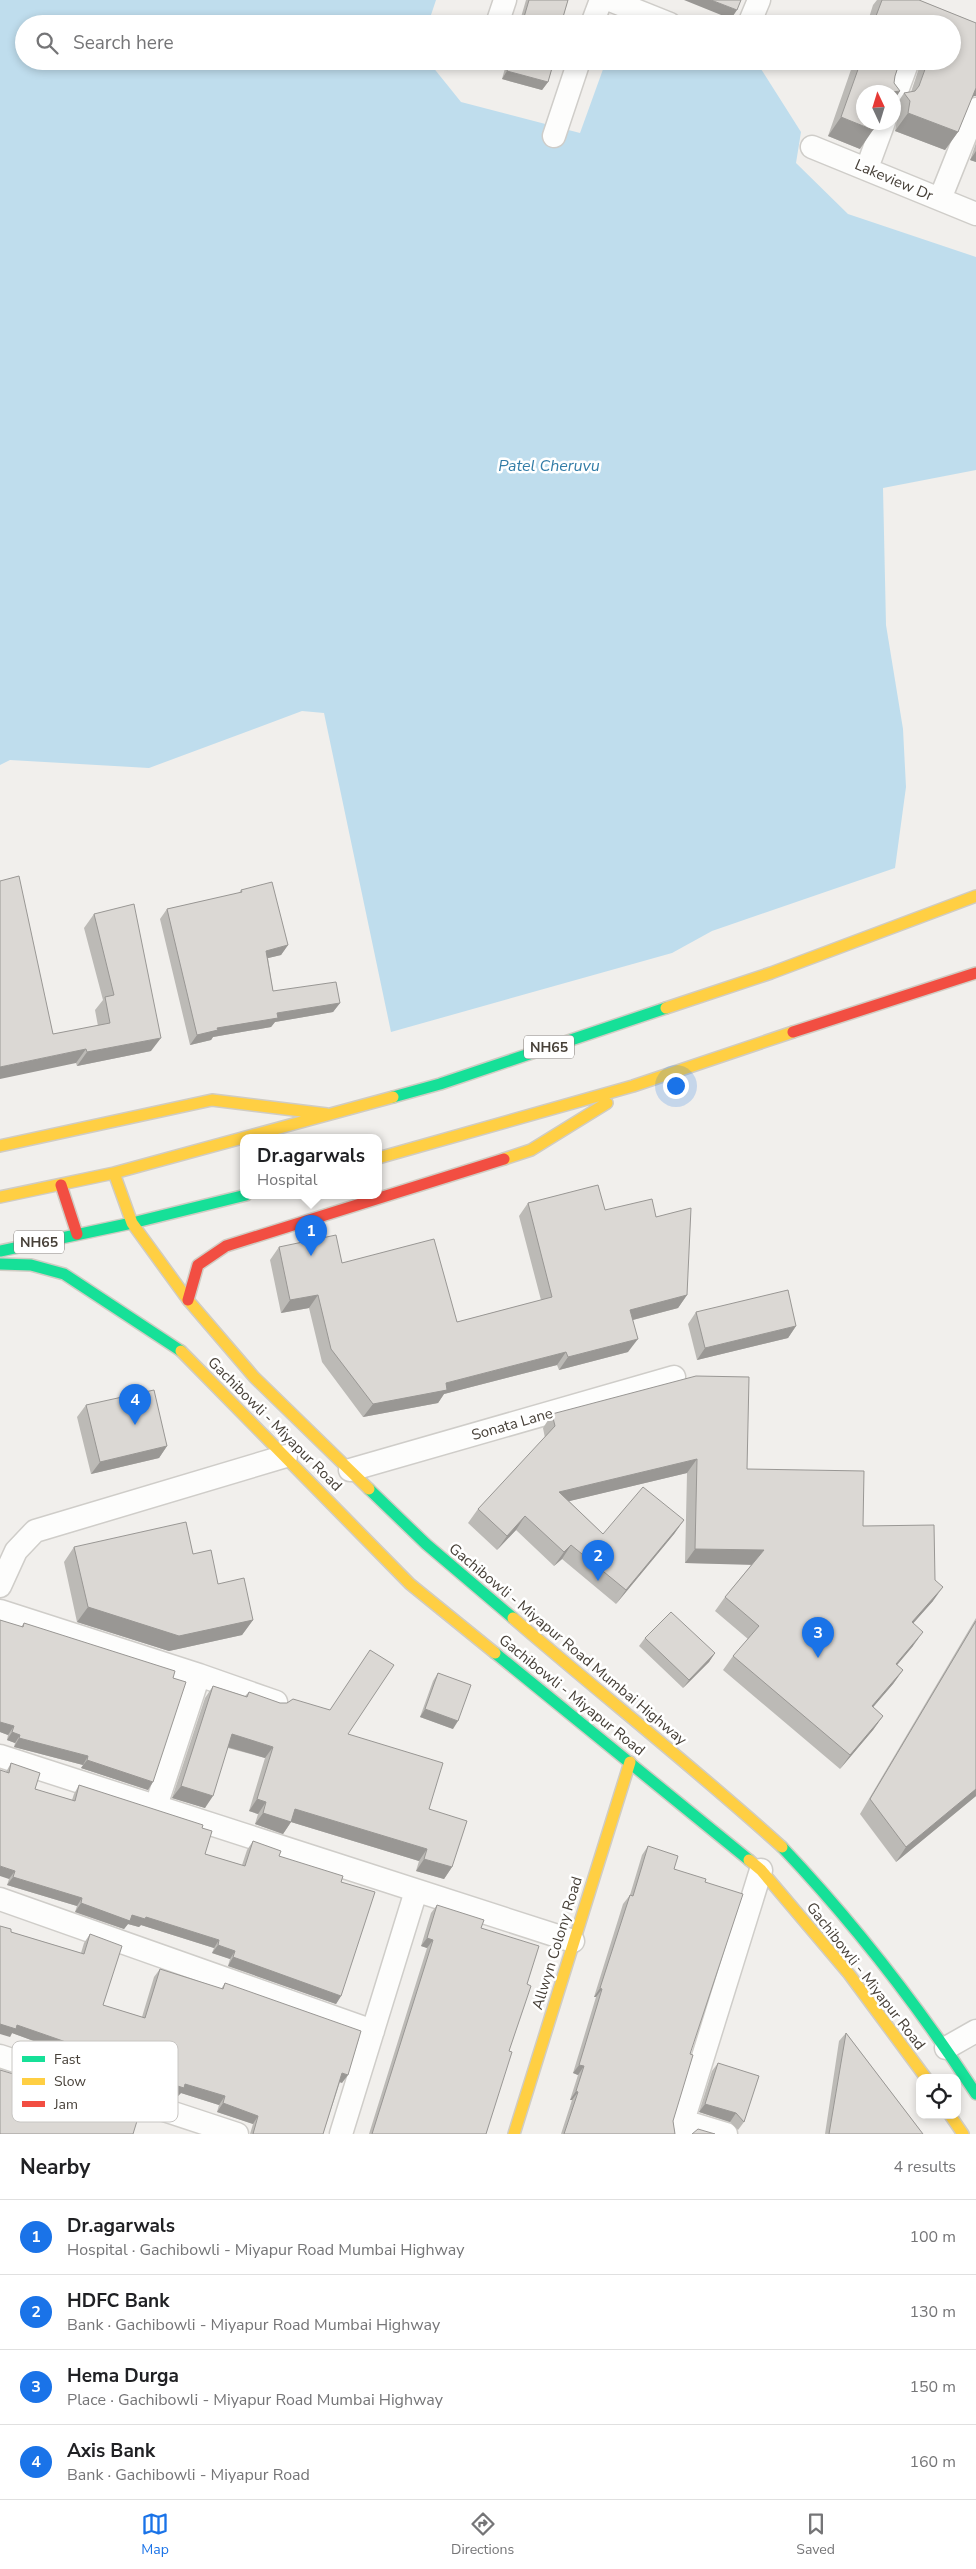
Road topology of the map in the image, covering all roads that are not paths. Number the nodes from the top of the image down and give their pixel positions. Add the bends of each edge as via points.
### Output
1 (505, 0) edge
2 (601, 0) edge
3 (610, 0) edge
4 (759, 0) edge
5 (501, 15) edge
6 (595, 15) edge
7 (648, 15) edge
8 (753, 15) edge
9 (576, 70) edge
10 (905, 70) edge
11 (899, 85) edge
12 (976, 109) edge
13 (881, 130) edge
14 (554, 136) dead end
15 (812, 147) dead end
16 (867, 168) junction
17 (940, 200) junction
18 (976, 214) edge
19 (976, 896) edge
20 (976, 973) edge
21 (633, 1086) junction
22 (327, 1114) junction
23 (255, 1134) edge
24 (240, 1138) edge
25 (0, 1146) edge
26 (382, 1157) edge
27 (114, 1173) junction
28 (61, 1185) junction
29 (240, 1196) edge
30 (382, 1197) edge
31 (0, 1198) edge
32 (375, 1199) edge
33 (132, 1223) junction
34 (78, 1234) junction
35 (0, 1251) edge
36 (0, 1264) edge
37 (188, 1300) junction
38 (674, 1377) dead end
39 (286, 1456) junction
40 (350, 1470) junction
41 (0, 1586) edge
42 (0, 1611) edge
43 (199, 1675) junction
44 (276, 1702) edge
45 (0, 1756) edge
46 (630, 1762) junction
47 (156, 1806) junction
48 (760, 1870) junction
49 (416, 1891) junction
50 (0, 1899) edge
51 (573, 1941) junction
52 (373, 2031) junction
53 (976, 2031) edge
54 (946, 2048) junction
55 (0, 2056) edge
56 (12, 2060) edge
57 (923, 2074) edge
58 (976, 2094) edge
59 (178, 2115) edge
60 (953, 2119) edge
61 (681, 2127) edge
62 (237, 2134) edge
63 (341, 2134) edge
64 (514, 2134) edge
65 (726, 2134) edge
66 (963, 2134) edge

1 - 5 street
2 - 6 street
3 - 7 street
4 - 8 street
9 - 14 street
10 - 11 street
12 - 17 street
13 - 16 street
15 - 16 street, Lakeview Dr
16 - 17 street, Lakeview Dr
17 - 18 street, Lakeview Dr
19 - 22 main road, NH65 via 770,973 440,1084
20 - 21 main road
21 - 26 main road
21 - 30 main road via 531,1150
22 - 23 main road, NH65
22 - 25 main road via 212,1100
24 - 27 main road, NH65
27 - 28 main road, NH65
27 - 33 main road, Gachibowli - Miyapur Road Mumbai Highway
28 - 31 main road, NH65
28 - 34 main road
29 - 33 main road, NH65
32 - 37 main road via 226,1246 198,1265
33 - 34 main road, NH65
33 - 37 main road, Gachibowli - Miyapur Road Mumbai Highway
34 - 35 main road, NH65
36 - 39 main road, Gachibowli - Miyapur Road via 31,1265 64,1274 181,1350
37 - 40 main road, Gachibowli - Miyapur Road Mumbai Highway via 254,1377
38 - 40 street, Sonata Lane
39 - 41 street via 35,1531 16,1551
39 - 46 main road, Gachibowli - Miyapur Road via 410,1584
40 - 54 main road, Gachibowli - Miyapur Road Mumbai Highway via 426,1544 641,1728 701,1774 783,1848 854,1928
42 - 43 street
43 - 44 street
43 - 47 street
45 - 47 street
46 - 48 main road, Gachibowli - Miyapur Road
46 - 51 main road, Allwyn Colony Road
47 - 49 street
48 - 57 main road, Gachibowli - Miyapur Road via 849,1974
48 - 61 street
49 - 51 street
49 - 52 street
50 - 52 street
51 - 64 main road, Allwyn Colony Road
52 - 63 street
53 - 54 street
54 - 58 main road, Gachibowli - Miyapur Road Mumbai Highway
55 - 56 street
59 - 62 street
60 - 66 main road
61 - 65 street

